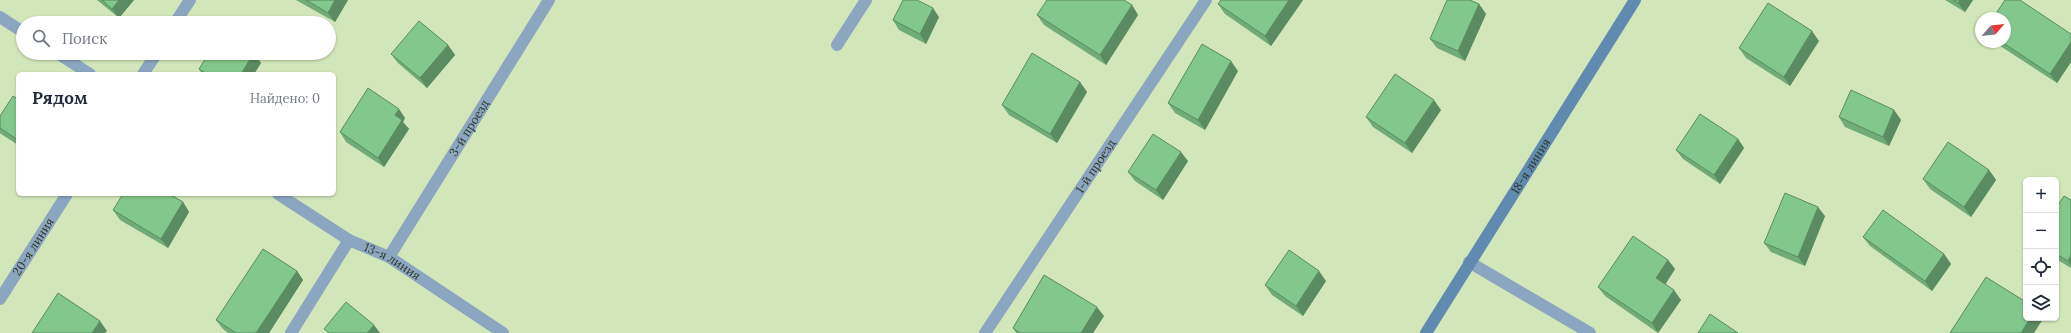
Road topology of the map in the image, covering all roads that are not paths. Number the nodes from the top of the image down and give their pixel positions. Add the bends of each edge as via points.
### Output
1 (190, 0) edge
2 (549, 0) edge
3 (866, 0) edge
4 (1206, 0) edge
5 (1635, 0) edge
6 (180, 16) edge
7 (0, 17) edge
8 (16, 27) edge
9 (837, 45) dead end
10 (68, 60) edge
11 (152, 60) edge
12 (87, 72) edge
13 (144, 72) edge
14 (66, 196) edge
15 (281, 196) edge
16 (349, 240) junction
17 (389, 257) junction
18 (1469, 262) junction
19 (0, 299) edge
20 (291, 333) edge
21 (503, 333) edge
22 (985, 333) edge
23 (1426, 333) edge
24 (1590, 333) edge

1 - 6 street
2 - 17 street, 3-й проезд
3 - 9 street
4 - 22 street, 1-й проезд
5 - 18 street, 18-я линия
7 - 8 street
10 - 12 street
11 - 13 street
14 - 19 street, 20-я линия
15 - 16 street, 13-я линия
16 - 17 street, 13-я линия
16 - 20 street
17 - 21 street, 13-я линия
18 - 23 street, 18-я линия
18 - 24 street

